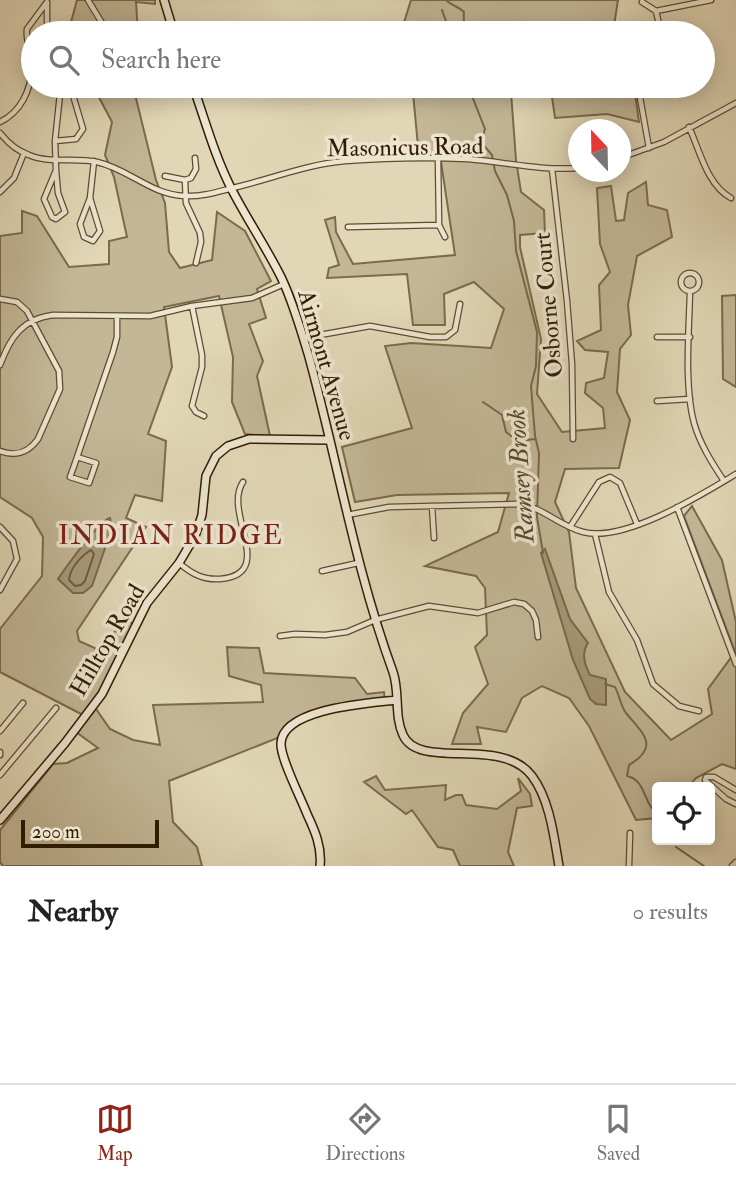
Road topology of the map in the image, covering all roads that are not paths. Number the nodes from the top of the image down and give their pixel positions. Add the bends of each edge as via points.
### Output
1 (88, 0) edge
2 (164, 0) edge
3 (711, 0) edge
4 (48, 1) edge
5 (642, 2) edge
6 (656, 11) junction
7 (33, 21) edge
8 (47, 21) edge
9 (101, 21) edge
10 (172, 21) edge
11 (658, 21) edge
12 (25, 98) edge
13 (60, 98) edge
14 (74, 98) edge
15 (197, 98) edge
16 (640, 98) edge
17 (736, 103) edge
18 (0, 122) edge
19 (689, 127) junction
20 (0, 132) edge
21 (55, 141) junction
22 (649, 148) junction
23 (24, 153) junction
24 (631, 154) edge
25 (195, 158) dead end
26 (56, 159) junction
27 (438, 159) junction
28 (94, 161) junction
29 (568, 168) edge
30 (552, 169) junction
31 (56, 170) junction
32 (165, 176) dead end
33 (185, 180) junction
34 (231, 188) junction
35 (0, 192) edge
36 (185, 196) junction
37 (90, 198) junction
38 (731, 198) dead end
39 (439, 225) junction
40 (348, 227) dead end
41 (445, 237) dead end
42 (196, 263) dead end
43 (284, 284) junction
44 (690, 292) junction
45 (0, 299) edge
46 (460, 304) dead end
47 (192, 306) junction
48 (117, 316) junction
49 (33, 320) junction
50 (657, 337) dead end
51 (690, 337) junction
52 (303, 338) junction
53 (0, 365) edge
54 (690, 399) junction
55 (657, 401) dead end
56 (204, 416) dead end
57 (573, 439) dead end
58 (329, 440) junction
59 (0, 450) edge
60 (77, 457) junction
61 (736, 474) edge
62 (724, 481) junction
63 (243, 482) dead end
64 (432, 506) junction
65 (677, 507) junction
66 (346, 515) junction
67 (637, 524) junction
68 (0, 527) edge
69 (570, 527) junction
70 (595, 534) junction
71 (434, 538) dead end
72 (179, 563) junction
73 (358, 563) junction
74 (322, 571) dead end
75 (0, 590) edge
76 (375, 620) junction
77 (280, 636) dead end
78 (538, 637) dead end
79 (736, 664) edge
80 (396, 700) junction
81 (23, 703) dead end
82 (56, 708) dead end
83 (699, 711) dead end
84 (0, 731) edge
85 (0, 756) edge
86 (8, 765) junction
87 (0, 775) edge
88 (736, 790) edge
89 (736, 804) edge
90 (0, 820) edge
91 (631, 833) dead end
92 (736, 862) edge
93 (320, 866) edge
94 (559, 866) edge
95 (629, 866) edge
96 (732, 866) edge

1 - 9 street
2 - 10 street
3 - 6 street
4 - 7 street
4 - 8 street
5 - 6 street
6 - 11 street
12 - 18 street
13 - 21 street
14 - 21 street via 83,130 76,139
15 - 34 street, Airmont Avenue
16 - 22 street
17 - 19 street
19 - 22 street
19 - 38 street via 714,183
20 - 23 street
21 - 26 street
22 - 24 street
23 - 26 street, Masonicus Road
23 - 35 street via 14,178
25 - 33 street via 194,173
26 - 28 street, Masonicus Road
26 - 31 street
27 - 30 street, Masonicus Road
27 - 34 street, Masonicus Road via 336,162
27 - 39 street
28 - 36 street, Masonicus Road via 155,190
28 - 37 street
29 - 30 street, Masonicus Road
30 - 57 street, Osborne Court via 572,364
31 - 31 street via 44,199 54,219 65,212
32 - 33 street
33 - 36 street
34 - 36 street, Masonicus Road
34 - 43 street, Airmont Avenue
36 - 42 street via 200,233
37 - 37 street via 80,224 85,237 93,241 100,230
39 - 40 street
39 - 41 street
43 - 47 street via 252,298
43 - 52 street, Airmont Avenue
44 - 44 street via 681,281 689,273 697,276 699,283
44 - 51 street
45 - 49 street via 17,302
46 - 52 street via 455,330 446,337 370,326
47 - 48 street via 150,316
47 - 56 street via 202,367 192,406
48 - 49 street via 53,314
48 - 60 street via 113,352
49 - 53 street via 12,338
49 - 59 street via 60,371 60,389 32,446 17,454
50 - 51 street
51 - 54 street
52 - 58 street, Airmont Avenue
54 - 55 street
54 - 62 street via 698,435
58 - 66 street, Airmont Avenue
58 - 72 street, Hilltop Road via 249,439 221,451 208,469 199,526
60 - 60 street via 96,463 89,483 70,477
61 - 62 street
62 - 65 street
63 - 72 street via 237,497 248,554 243,569 230,578 208,579
64 - 66 street
64 - 69 street via 527,505
64 - 71 street
65 - 67 street
65 - 79 street
66 - 73 street, Airmont Avenue
67 - 69 street via 620,483 610,477 599,482
67 - 70 street
68 - 75 street via 13,541 17,559
69 - 70 street
70 - 83 street via 608,592 637,640 653,684 679,706
72 - 90 street, Hilltop Road via 147,603 102,694
73 - 74 street
73 - 76 street, Airmont Avenue
76 - 77 street via 335,634
76 - 78 street via 429,606 478,613 514,602 532,611
76 - 80 street, Airmont Avenue via 394,675
80 - 93 street via 335,708 295,721 284,733 281,749 317,835
80 - 94 street, Airmont Avenue via 403,736 414,747 498,755 526,769 546,806
81 - 84 street
82 - 86 street
85 - 86 street
86 - 87 street
88 - 89 street via 706,777 712,788
91 - 95 street
92 - 96 street

